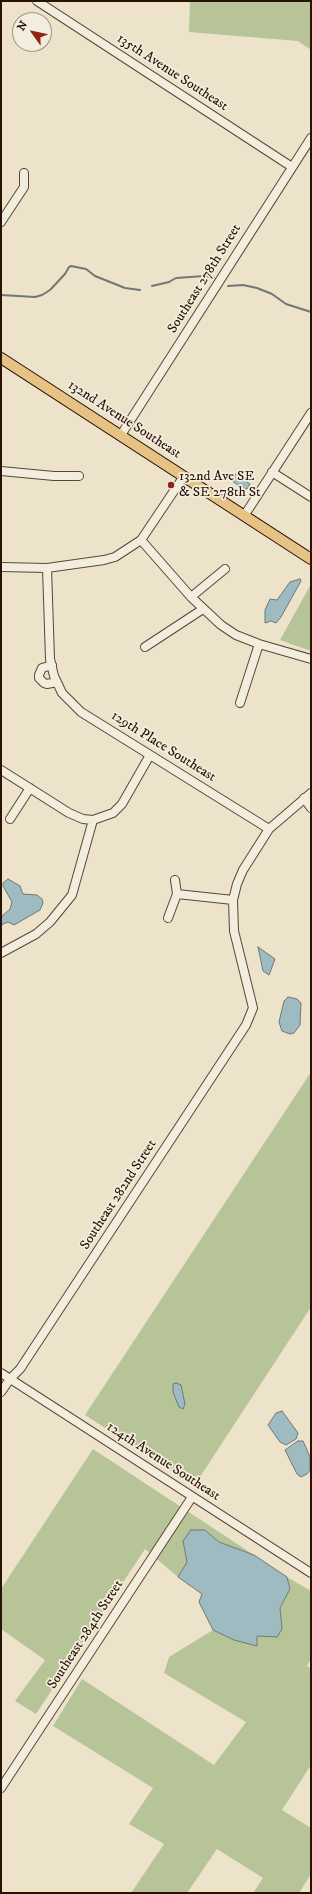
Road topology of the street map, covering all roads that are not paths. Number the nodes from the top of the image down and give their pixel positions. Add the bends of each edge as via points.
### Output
1 (37, 1) edge
2 (311, 138) edge
3 (292, 168) junction
4 (24, 173) dead end
5 (1, 222) edge
6 (1, 358) edge
7 (311, 414) edge
8 (121, 435) junction
9 (1, 471) edge
10 (272, 472) junction
11 (79, 476) dead end
12 (184, 476) junction
13 (311, 497) edge
14 (244, 516) junction
15 (140, 540) junction
16 (311, 559) edge
17 (1, 567) edge
18 (47, 568) junction
19 (225, 569) dead end
20 (191, 597) junction
21 (203, 609) junction
22 (259, 644) junction
23 (145, 647) dead end
24 (311, 659) edge
25 (52, 665) junction
26 (56, 679) junction
27 (240, 703) dead end
28 (150, 755) junction
29 (1, 770) edge
30 (30, 788) junction
31 (308, 795) edge
32 (311, 808) edge
33 (10, 819) dead end
34 (93, 820) junction
35 (269, 829) junction
36 (175, 880) dead end
37 (177, 894) junction
38 (233, 900) junction
39 (168, 918) dead end
40 (1, 953) edge
41 (1, 1373) edge
42 (10, 1379) junction
43 (1, 1392) edge
44 (192, 1497) junction
45 (311, 1573) edge
46 (1, 1788) edge

1 - 3 street, 135th Avenue Southeast
2 - 3 street, Southeast 278th Street
3 - 8 street, Southeast 278th Street
4 - 5 street via 24,187
6 - 8 main road, 132nd Avenue Southeast
7 - 10 street
8 - 12 main road, 132nd Avenue Southeast
9 - 11 street
10 - 13 street
10 - 14 street
12 - 14 main road, 132nd Avenue Southeast
12 - 15 street
14 - 16 main road, 132nd Avenue Southeast
15 - 18 street via 115,557
15 - 20 street
17 - 18 street
18 - 25 street
19 - 20 street
20 - 21 street
21 - 22 street via 236,635
21 - 23 street
22 - 24 street
22 - 27 street
25 - 26 street
25 - 26 street via 42,668 39,678 47,684
26 - 28 street, 129th Place Southeast via 62,693 81,712
28 - 34 street via 122,804 113,813
28 - 35 street, 129th Place Southeast
29 - 30 street
30 - 33 street
30 - 34 street via 69,813
31 - 32 street
31 - 35 street
34 - 40 street via 72,894 50,922 36,934
35 - 38 street via 243,870
36 - 37 street
37 - 38 street
37 - 39 street
38 - 42 street, Southeast 282nd Street via 234,931 253,1008 246,1025 20,1369
41 - 42 street, 124th Avenue Southeast
42 - 43 street, Southeast 282nd Street
42 - 44 street, 124th Avenue Southeast
44 - 45 street, 124th Avenue Southeast
44 - 46 street, Southeast 284th Street

